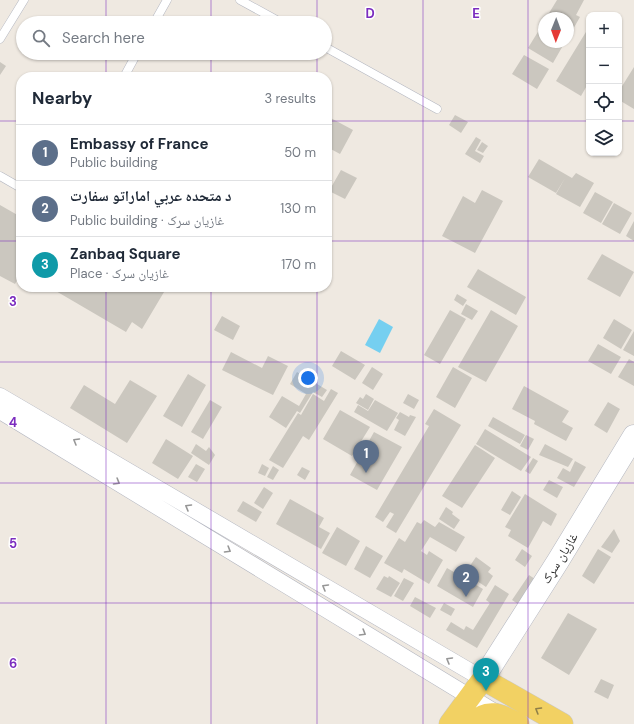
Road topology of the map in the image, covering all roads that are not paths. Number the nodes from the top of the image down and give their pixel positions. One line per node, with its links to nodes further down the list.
1 (24, 0): 6 (lane)
2 (167, 0): 4 (lane)
3 (240, 0): 5 (lane)
4 (158, 16)
5 (269, 16)
6 (0, 38)
7 (332, 51): 10 (lane)
8 (133, 60): 9 (lane)
9 (127, 72)
10 (437, 110)
11 (0, 176): 12 (lane)
12 (16, 185)
13 (0, 396): 16 (street, one-way to 13)
14 (0, 411): 17 (street, one-way to 17)
15 (634, 436): 20 (main road, غازیان سړک)
16 (215, 523): 17 (street); 18 (street, one-way to 16)
17 (206, 537): 19 (street, one-way to 19)
18 (350, 602): 19 (street); 20 (street, one-way to 18)
19 (339, 618): 22 (street, one-way to 22)
20 (483, 679): 21 (main road); 22 (main road)
21 (514, 695): 22 (main road); 26 (main road, one-way to 21)
22 (469, 697): 23 (street); 24 (main road)
23 (483, 718): 25 (main road)
24 (450, 724)
25 (518, 724)
26 (562, 724)

